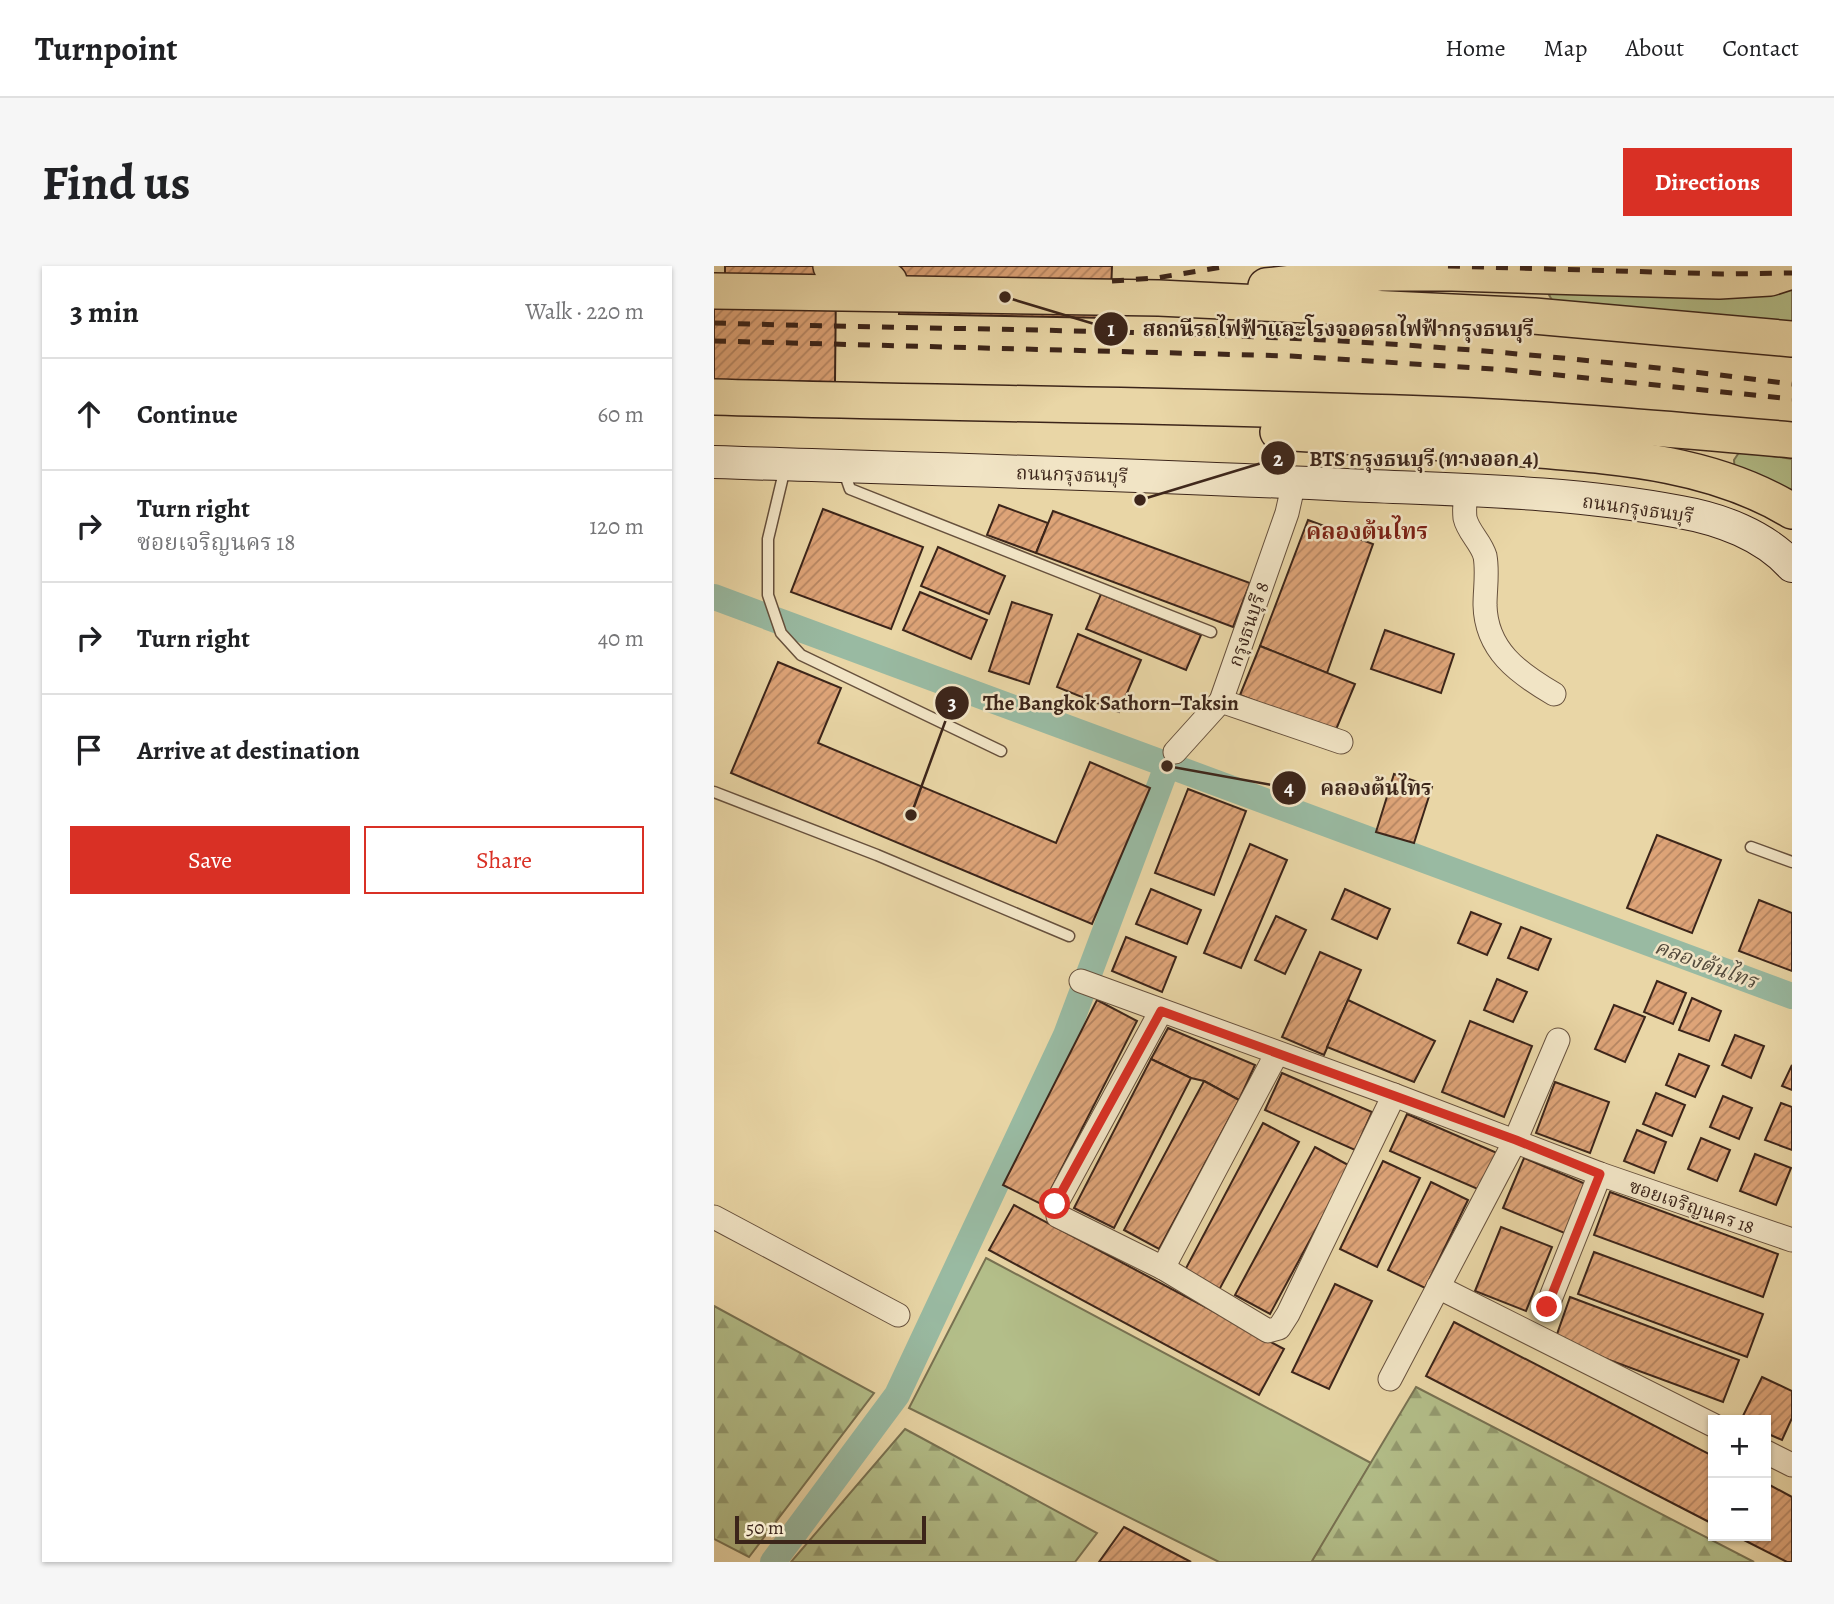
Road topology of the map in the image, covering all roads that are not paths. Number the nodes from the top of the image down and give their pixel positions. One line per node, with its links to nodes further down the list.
1 (831, 266): 4 (main road)
2 (1792, 271): 5 (main road)
3 (714, 291): 4 (main road)
4 (943, 296): 5 (main road)
5 (1159, 298): 6 (main road)
6 (1792, 339)
7 (720, 399): 8 (main road)
8 (884, 402): 9 (main road); 15 (main road)
9 (1792, 440)
10 (714, 463): 11 (main road, ถนนกรุงธนบุรี)
11 (786, 465): 12 (main road, ถนนกรุงธนบุรี); 21 (lane)
12 (843, 466): 13 (main road, ถนนกรุงธนบุรี); 17 (lane)
13 (1294, 482): 14 (main road, ถนนกรุงธนบุรี); 19 (street, กรุงธนบุรี 8)
14 (1466, 491): 16 (main road, ถนนกรุงธนบุรี); 18 (street)
15 (1792, 511)
16 (1792, 566)
17 (1211, 632)
18 (1554, 694)
19 (1221, 701): 20 (street); 22 (street, กรุงธนบุรี 8)
20 (1341, 742)
21 (1001, 751)
22 (1175, 752)
23 (714, 792): 26 (lane)
24 (1751, 847): 25 (lane)
25 (1792, 862)
26 (1069, 936)
27 (1081, 981): 28 (street, ซอยเจริญนคร 18)
28 (1161, 1011): 30 (street, ซอยเจริญนคร 18); 36 (street)
29 (1558, 1040): 32 (street)
30 (1278, 1053): 31 (street, ซอยเจริญนคร 18); 36 (street)
31 (1394, 1095): 32 (street, ซอยเจริญนคร 18); 36 (street)
32 (1516, 1140): 33 (street, ซอยเจริญนคร 18); 37 (street)
33 (1600, 1174): 35 (street, ซอยเจริญนคร 18); 38 (street)
34 (714, 1217): 39 (street)
35 (1790, 1233)
36 (1163, 1268)
37 (1438, 1287): 40 (street); 41 (street)
38 (1547, 1307)
39 (898, 1315)
40 (1390, 1379)
41 (1708, 1422)
42 (1771, 1454): 43 (street)
43 (1792, 1465)

